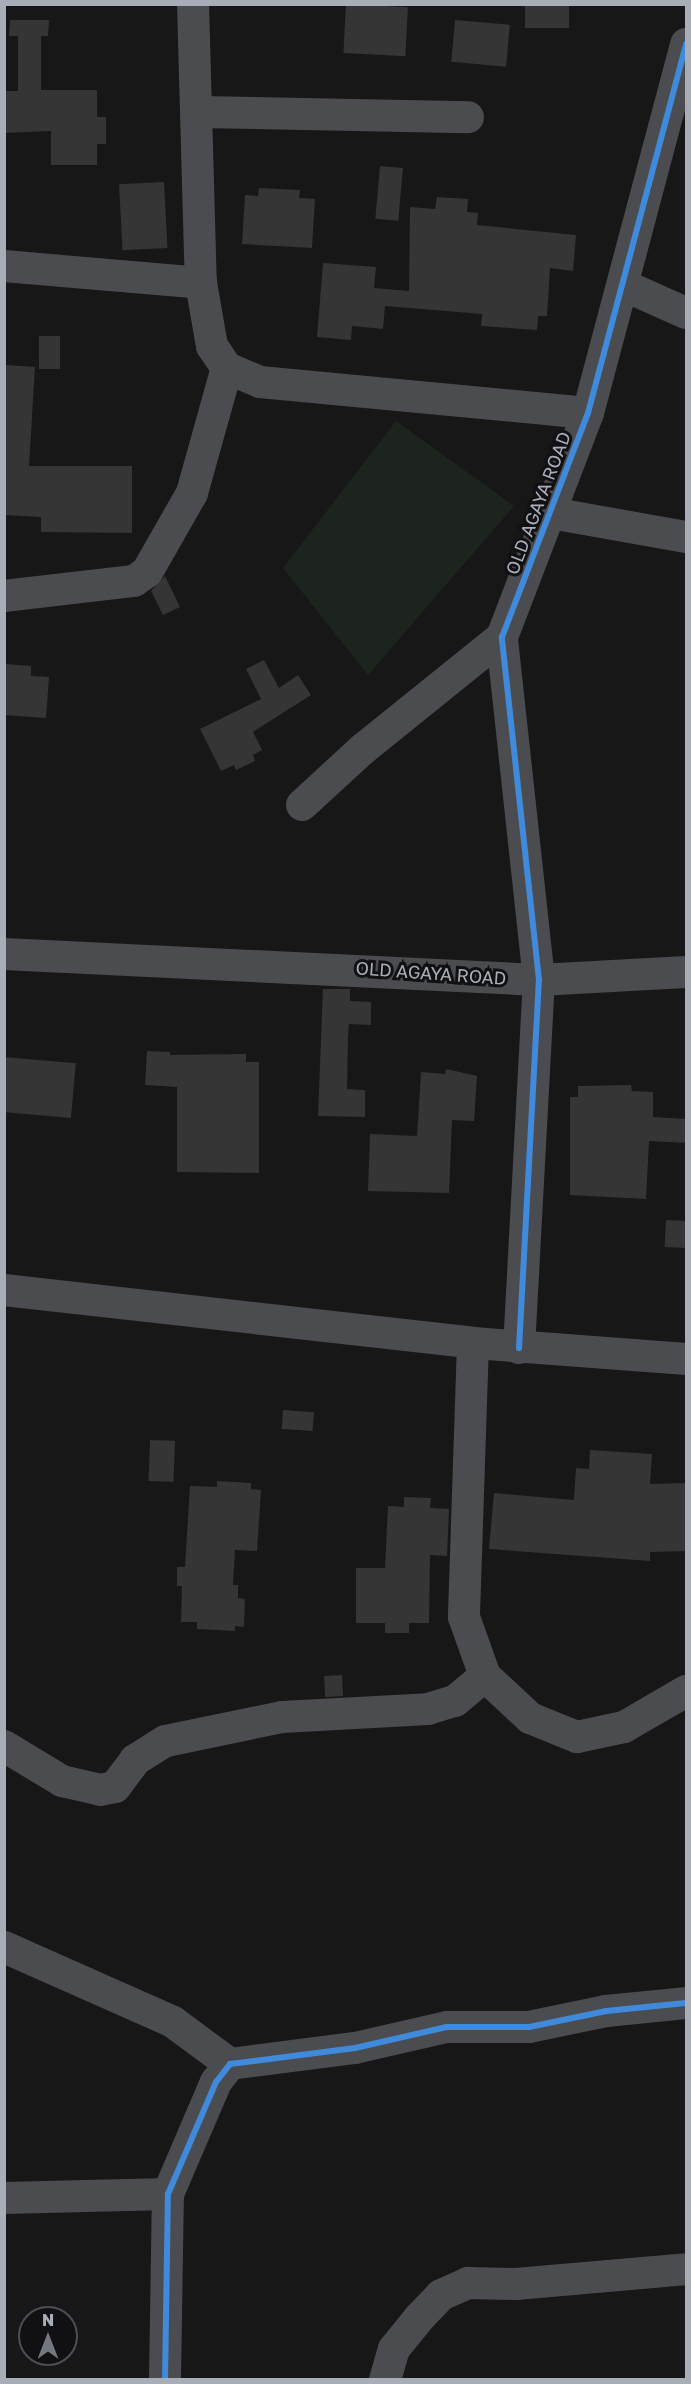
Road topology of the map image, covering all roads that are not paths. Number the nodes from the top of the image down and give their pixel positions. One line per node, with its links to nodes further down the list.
1 (193, 4): 3 (street)
2 (687, 44): 7 (street, OLD AGAYA ROAD)
3 (198, 112): 4 (street); 6 (street)
4 (468, 117)
5 (4, 266): 6 (street)
6 (201, 283): 9 (street)
7 (623, 285): 8 (street); 10 (street, OLD AGAYA ROAD)
8 (687, 313)
9 (227, 368): 10 (street); 13 (street)
10 (588, 413): 11 (street, OLD AGAYA ROAD)
11 (551, 513): 12 (street); 14 (street, OLD AGAYA ROAD)
12 (687, 537)
13 (4, 596)
14 (502, 637): 15 (street); 18 (street, OLD AGAYA ROAD)
15 (302, 804)
16 (4, 954): 18 (street, OLD AGAYA ROAD)
17 (687, 972): 18 (street)
18 (539, 980): 21 (street)
19 (4, 1290): 20 (street)
20 (473, 1343): 21 (street); 23 (street)
21 (519, 1348): 22 (street)
22 (687, 1359)
23 (485, 1676): 24 (street); 25 (street)
24 (687, 1691)
25 (4, 1746)
26 (4, 1947): 28 (street)
27 (687, 2003): 28 (street)
28 (231, 2064): 29 (street)
29 (168, 2194): 30 (street); 32 (street)
30 (4, 2198)
31 (687, 2269): 33 (street)
32 (165, 2379)
33 (385, 2379)

